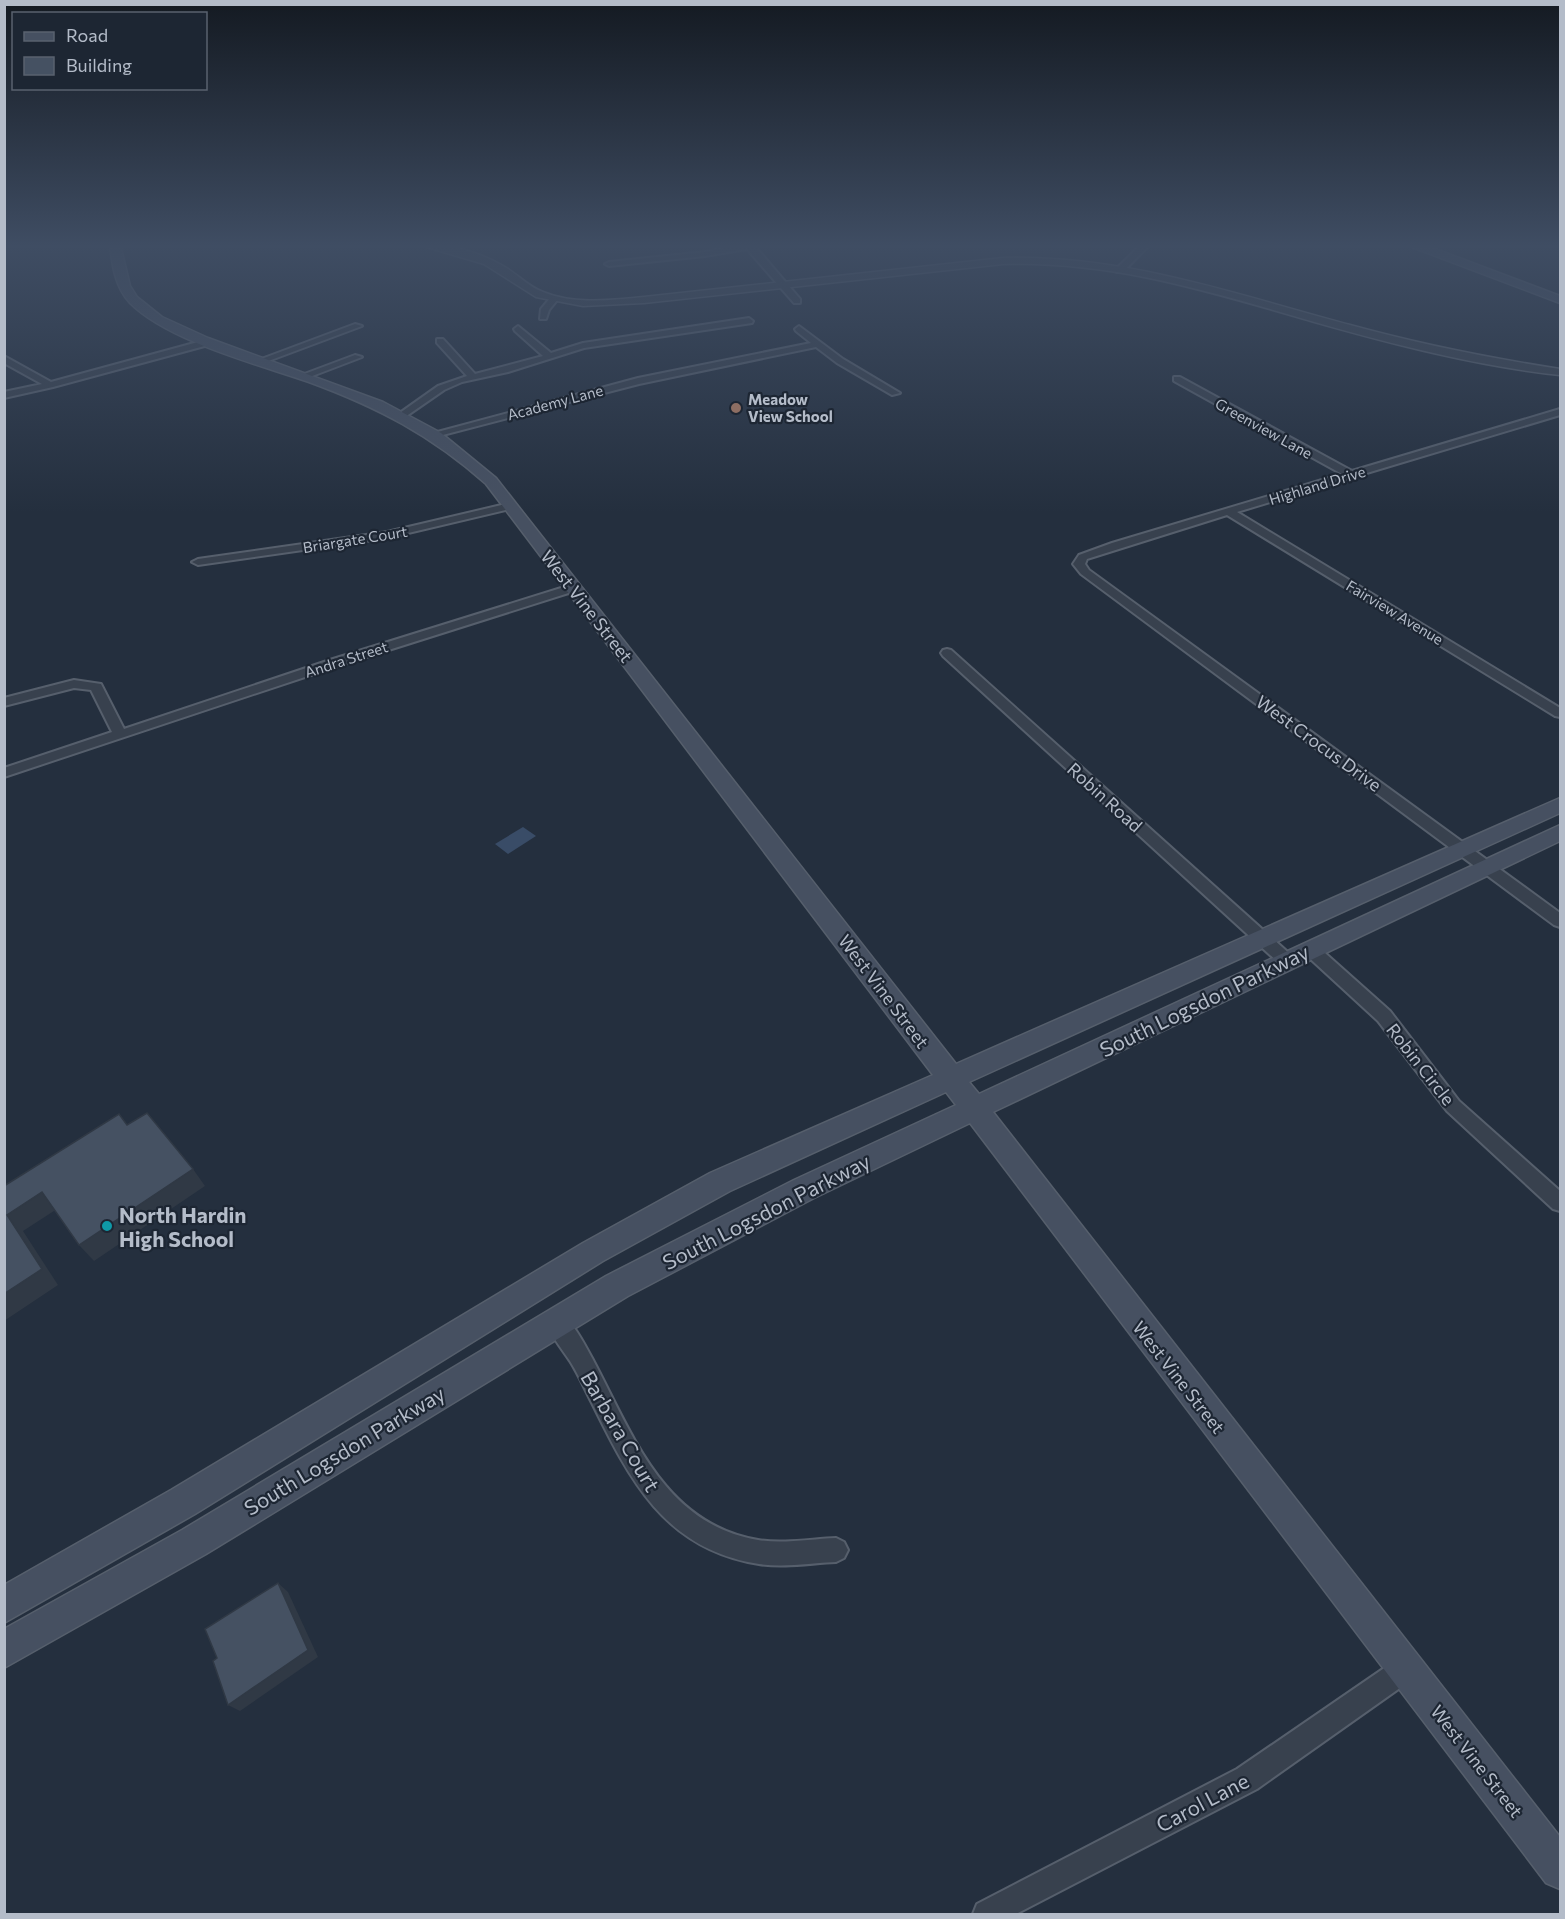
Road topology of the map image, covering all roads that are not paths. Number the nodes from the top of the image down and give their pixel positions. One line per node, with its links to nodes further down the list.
1 (191, 334): 8 (main road, West Vine Street)
2 (337, 334): 13 (street)
3 (523, 334): 10 (street)
4 (666, 334): 10 (street)
5 (804, 334): 9 (street)
6 (1373, 334): 14 (street)
7 (440, 341): 16 (street)
8 (209, 342): 13 (main road, West Vine Street); 18 (street)
9 (817, 344): 19 (street); 23 (street, Academy Lane)
10 (550, 356): 16 (street)
11 (358, 357): 15 (street)
12 (4, 359): 18 (street)
13 (260, 361): 15 (main road, West Vine Street)
14 (1560, 372)
15 (304, 376): 22 (main road, West Vine Street)
16 (473, 377): 22 (street)
17 (1177, 379): 24 (street, Greenview Lane)
18 (50, 385): 20 (street)
19 (895, 393)
20 (4, 395)
21 (1560, 412): 24 (street, Highland Drive)
22 (402, 415): 23 (main road, West Vine Street)
23 (435, 434): 25 (main road, West Vine Street)
24 (1352, 476): 26 (street, Highland Drive)
25 (510, 506): 27 (street, Briargate Court); 29 (main road, West Vine Street)
26 (1230, 512): 28 (street, Highland Drive); 32 (street, Fairview Avenue)
27 (198, 562)
28 (1079, 564): 37 (street, West Crocus Drive)
29 (574, 588): 33 (street, Andra Street); 41 (main road, West Vine Street)
30 (947, 653): 39 (street, Robin Road)
31 (4, 702): 33 (street)
32 (1560, 713)
33 (120, 735): 34 (street, Andra Street)
34 (4, 773)
35 (1560, 805): 37 (main road, South Logsdon Parkway)
36 (1560, 832): 37 (main road, South Logsdon Parkway)
37 (1475, 858): 38 (street, West Crocus Drive); 39 (main road, South Logsdon Parkway); 40 (main road, South Logsdon Parkway)
38 (1560, 921)
39 (1264, 940): 40 (street, Robin Road); 41 (main road, South Logsdon Parkway)
40 (1298, 955): 42 (main road, South Logsdon Parkway); 43 (street, Robin Circle)
41 (951, 1079): 42 (main road, West Vine Street); 46 (main road, South Logsdon Parkway)
42 (975, 1110): 44 (main road, South Logsdon Parkway); 48 (main road, West Vine Street)
43 (1560, 1203)
44 (556, 1322): 45 (street, Barbara Court); 47 (main road, South Logsdon Parkway)
45 (836, 1550)
46 (4, 1605)
47 (4, 1650)
48 (1405, 1669): 49 (main road, West Vine Street); 50 (street, Carol Lane)
49 (1560, 1869)
50 (987, 1914)

